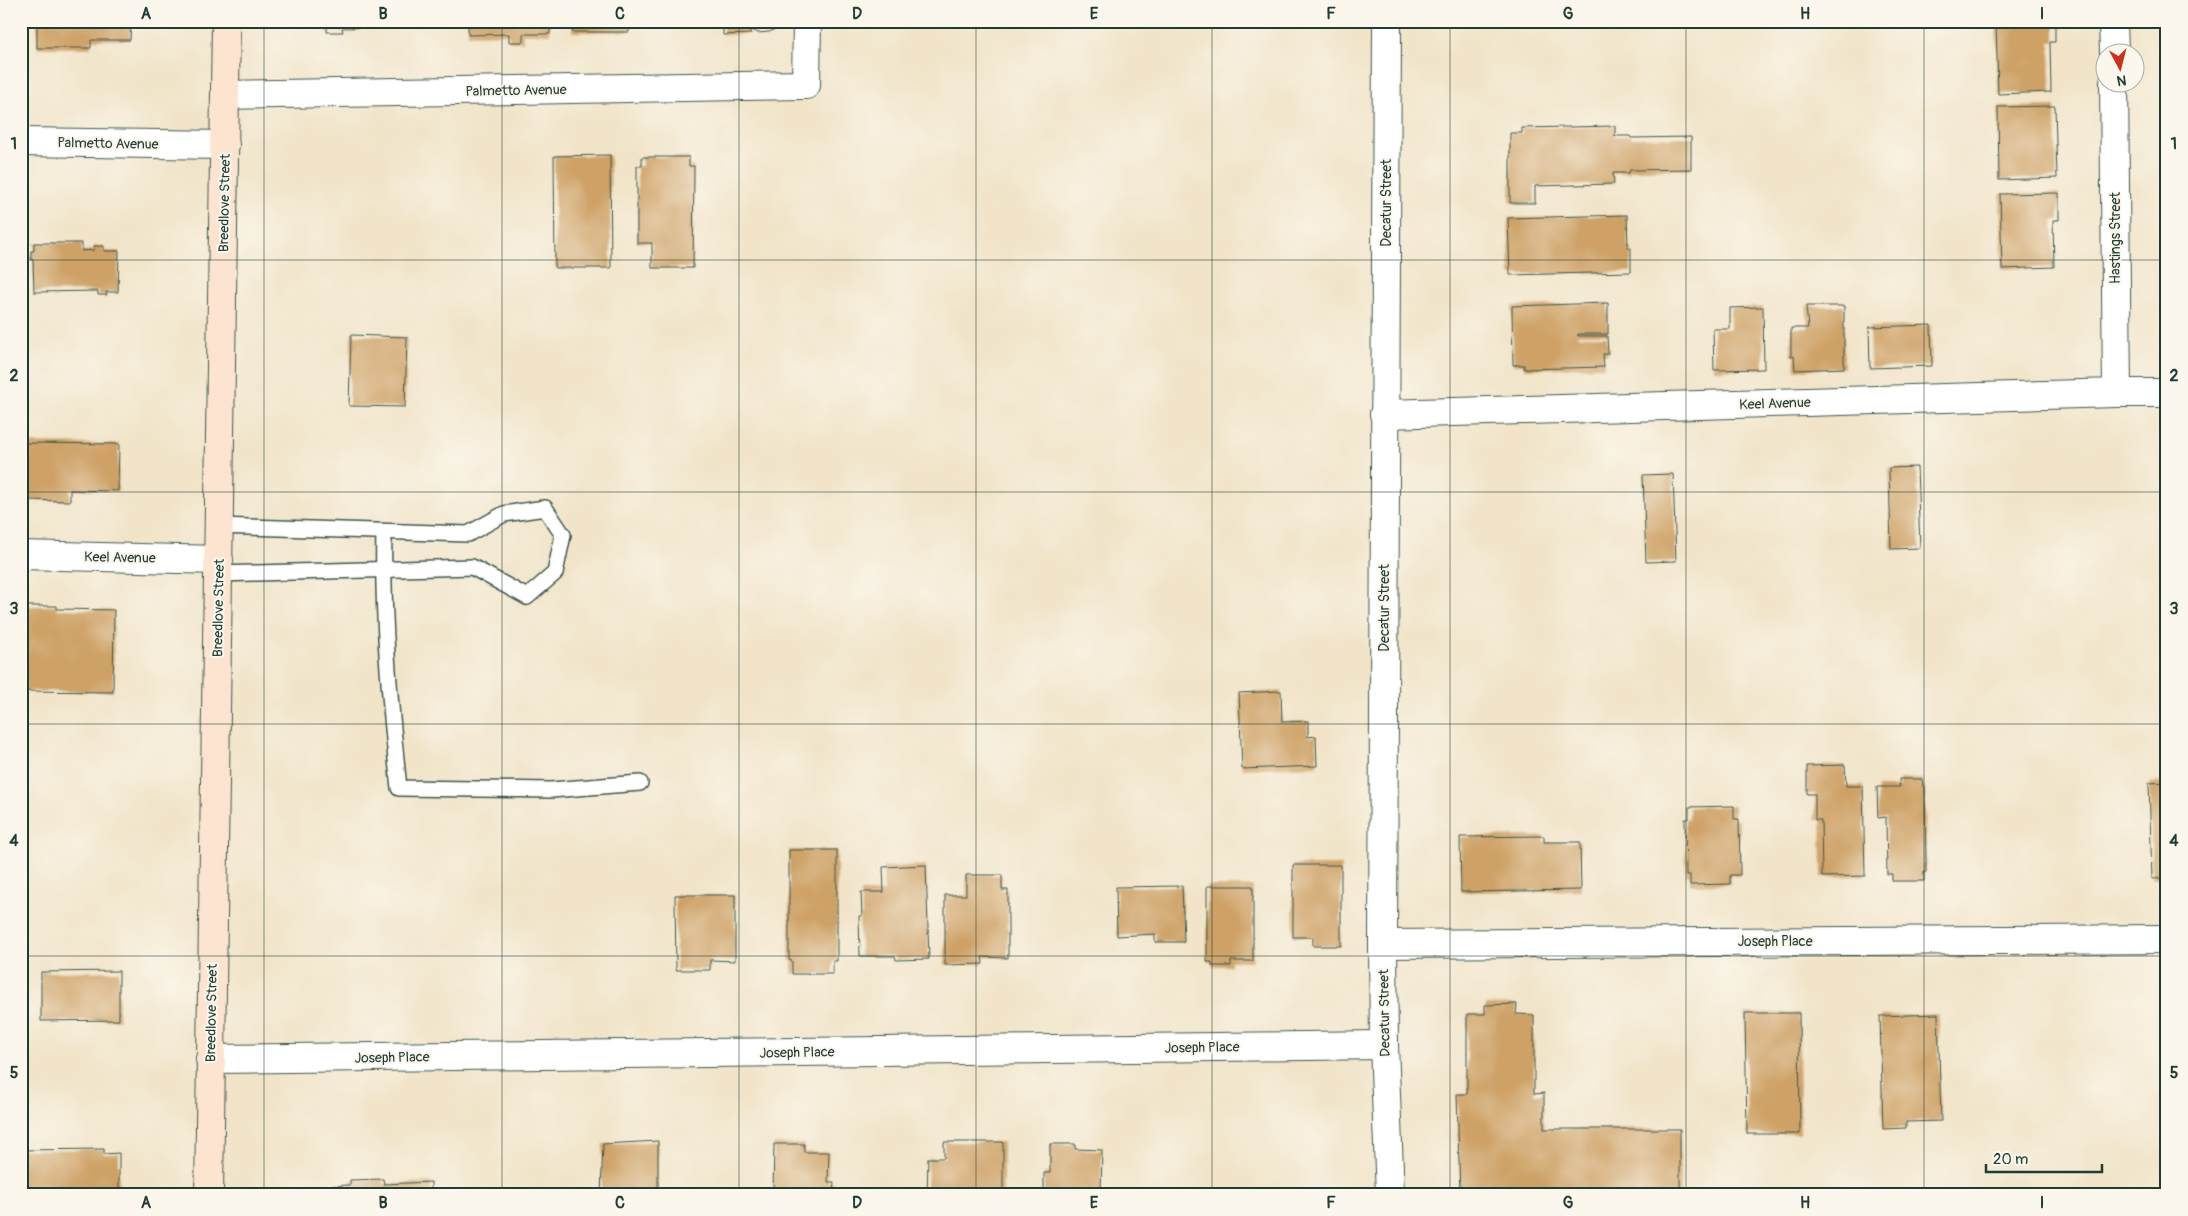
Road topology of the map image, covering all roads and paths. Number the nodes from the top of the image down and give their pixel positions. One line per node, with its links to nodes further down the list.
1 (226, 21): 7 (street, Breedlove Street)
2 (807, 21): 7 (street, Palmetto Avenue)
3 (1387, 21): 12 (street, Decatur Street)
4 (2113, 21): 5 (street)
5 (2114, 42)
6 (2114, 92): 10 (street, Hastings Street)
7 (225, 95): 9 (street, Breedlove Street)
8 (21, 142): 9 (street, Palmetto Avenue)
9 (225, 145): 13 (street, Breedlove Street)
10 (2116, 393): 11 (street, Keel Avenue); 12 (street, Keel Avenue)
11 (2167, 393)
12 (1384, 414): 20 (street, Decatur Street)
13 (219, 526): 14 (lane); 16 (street, Breedlove Street)
14 (384, 532): 17 (lane); 17 (lane)
15 (21, 555): 16 (street, Keel Avenue)
16 (219, 567): 17 (lane); 22 (street, Breedlove Street)
17 (383, 569): 18 (lane)
18 (640, 783)
19 (2167, 939): 20 (street, Joseph Place)
20 (1383, 944): 21 (street, Decatur Street)
21 (1384, 1045): 22 (street, Joseph Place); 24 (street, Decatur Street)
22 (210, 1059): 23 (street, Breedlove Street)
23 (209, 1195)
24 (1390, 1195)

